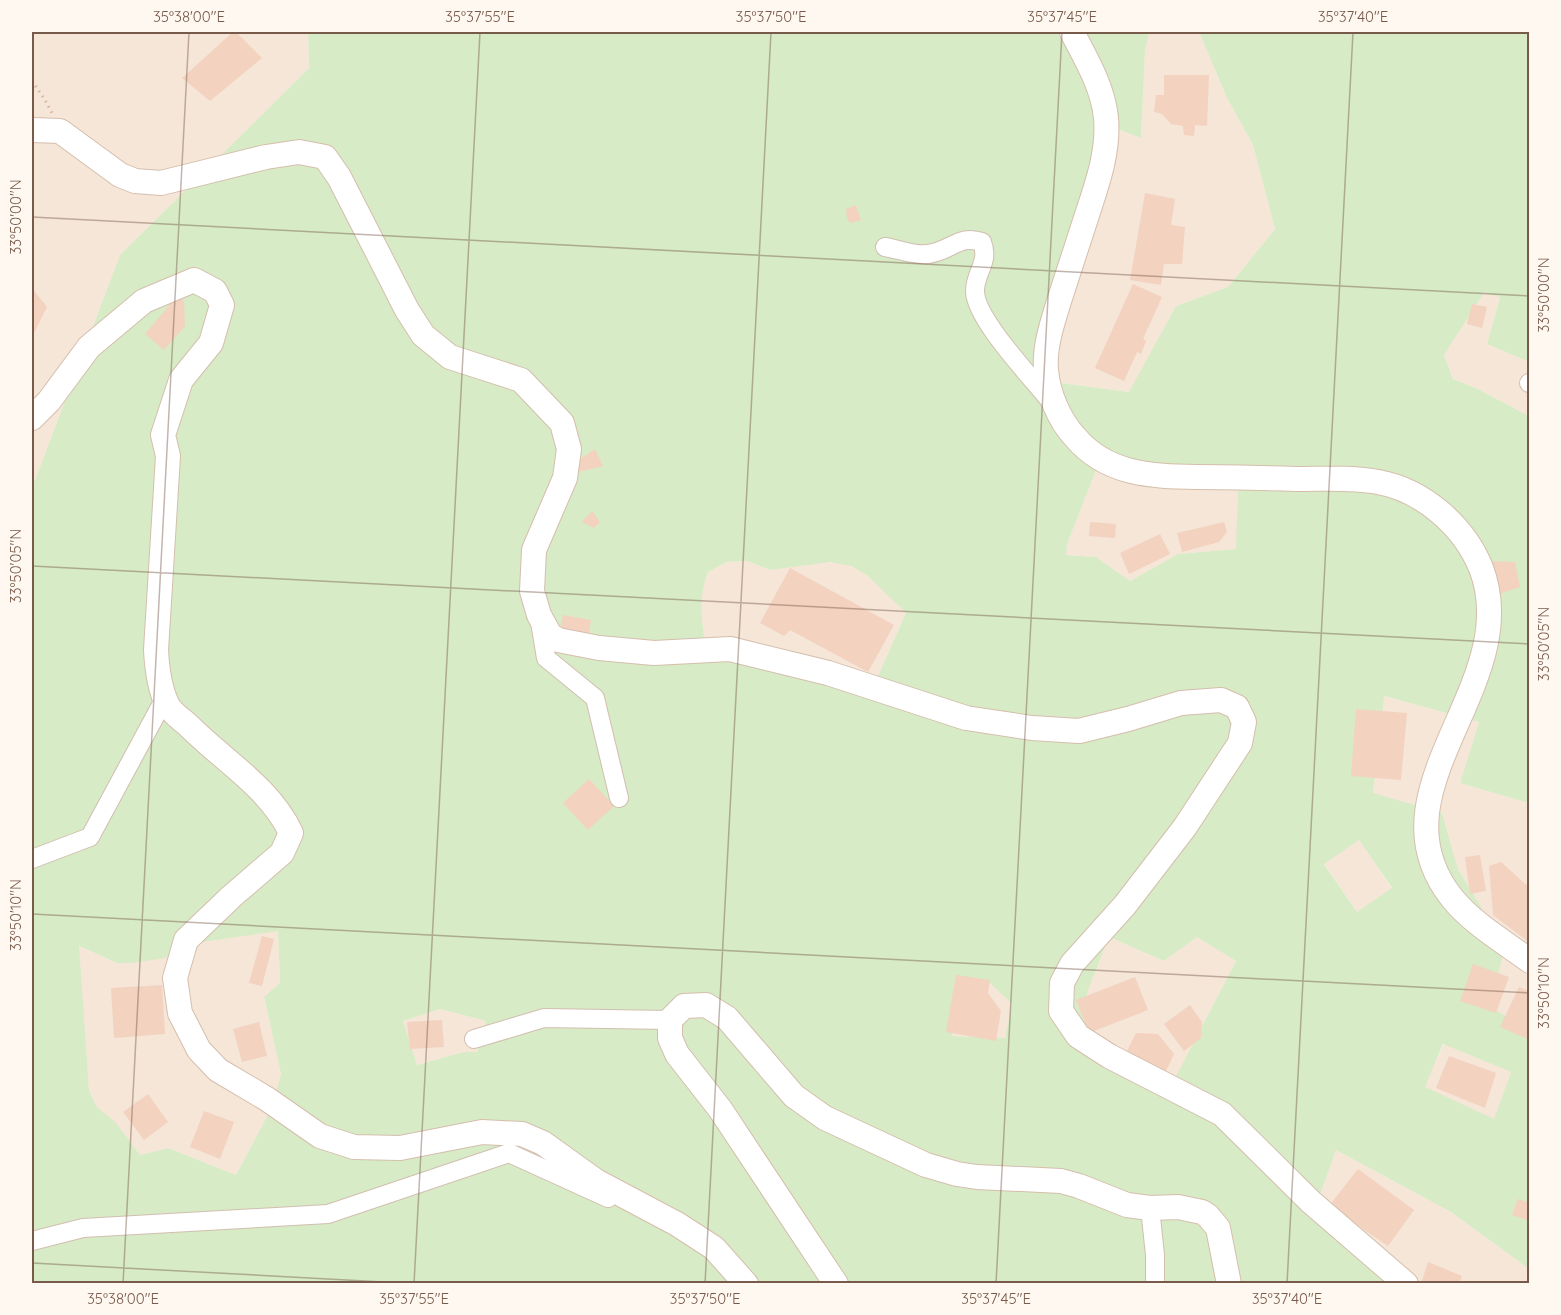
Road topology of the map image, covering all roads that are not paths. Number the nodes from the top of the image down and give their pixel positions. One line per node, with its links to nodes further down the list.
1 (1072, 32): 4 (street)
2 (32, 130): 6 (street)
3 (885, 247): 4 (street)
4 (1056, 408): 10 (street)
5 (32, 418): 7 (street)
6 (539, 615): 8 (street); 20 (street)
7 (165, 698): 9 (street); 13 (street)
8 (620, 798)
9 (32, 859)
10 (1530, 961)
11 (670, 1020): 12 (street); 14 (street); 17 (street)
12 (474, 1039)
13 (635, 1201): 15 (street); 16 (street)
14 (1150, 1208): 18 (street); 19 (street)
15 (32, 1241)
16 (746, 1284)
17 (836, 1284)
18 (1155, 1284)
19 (1229, 1284)
20 (1406, 1284)

